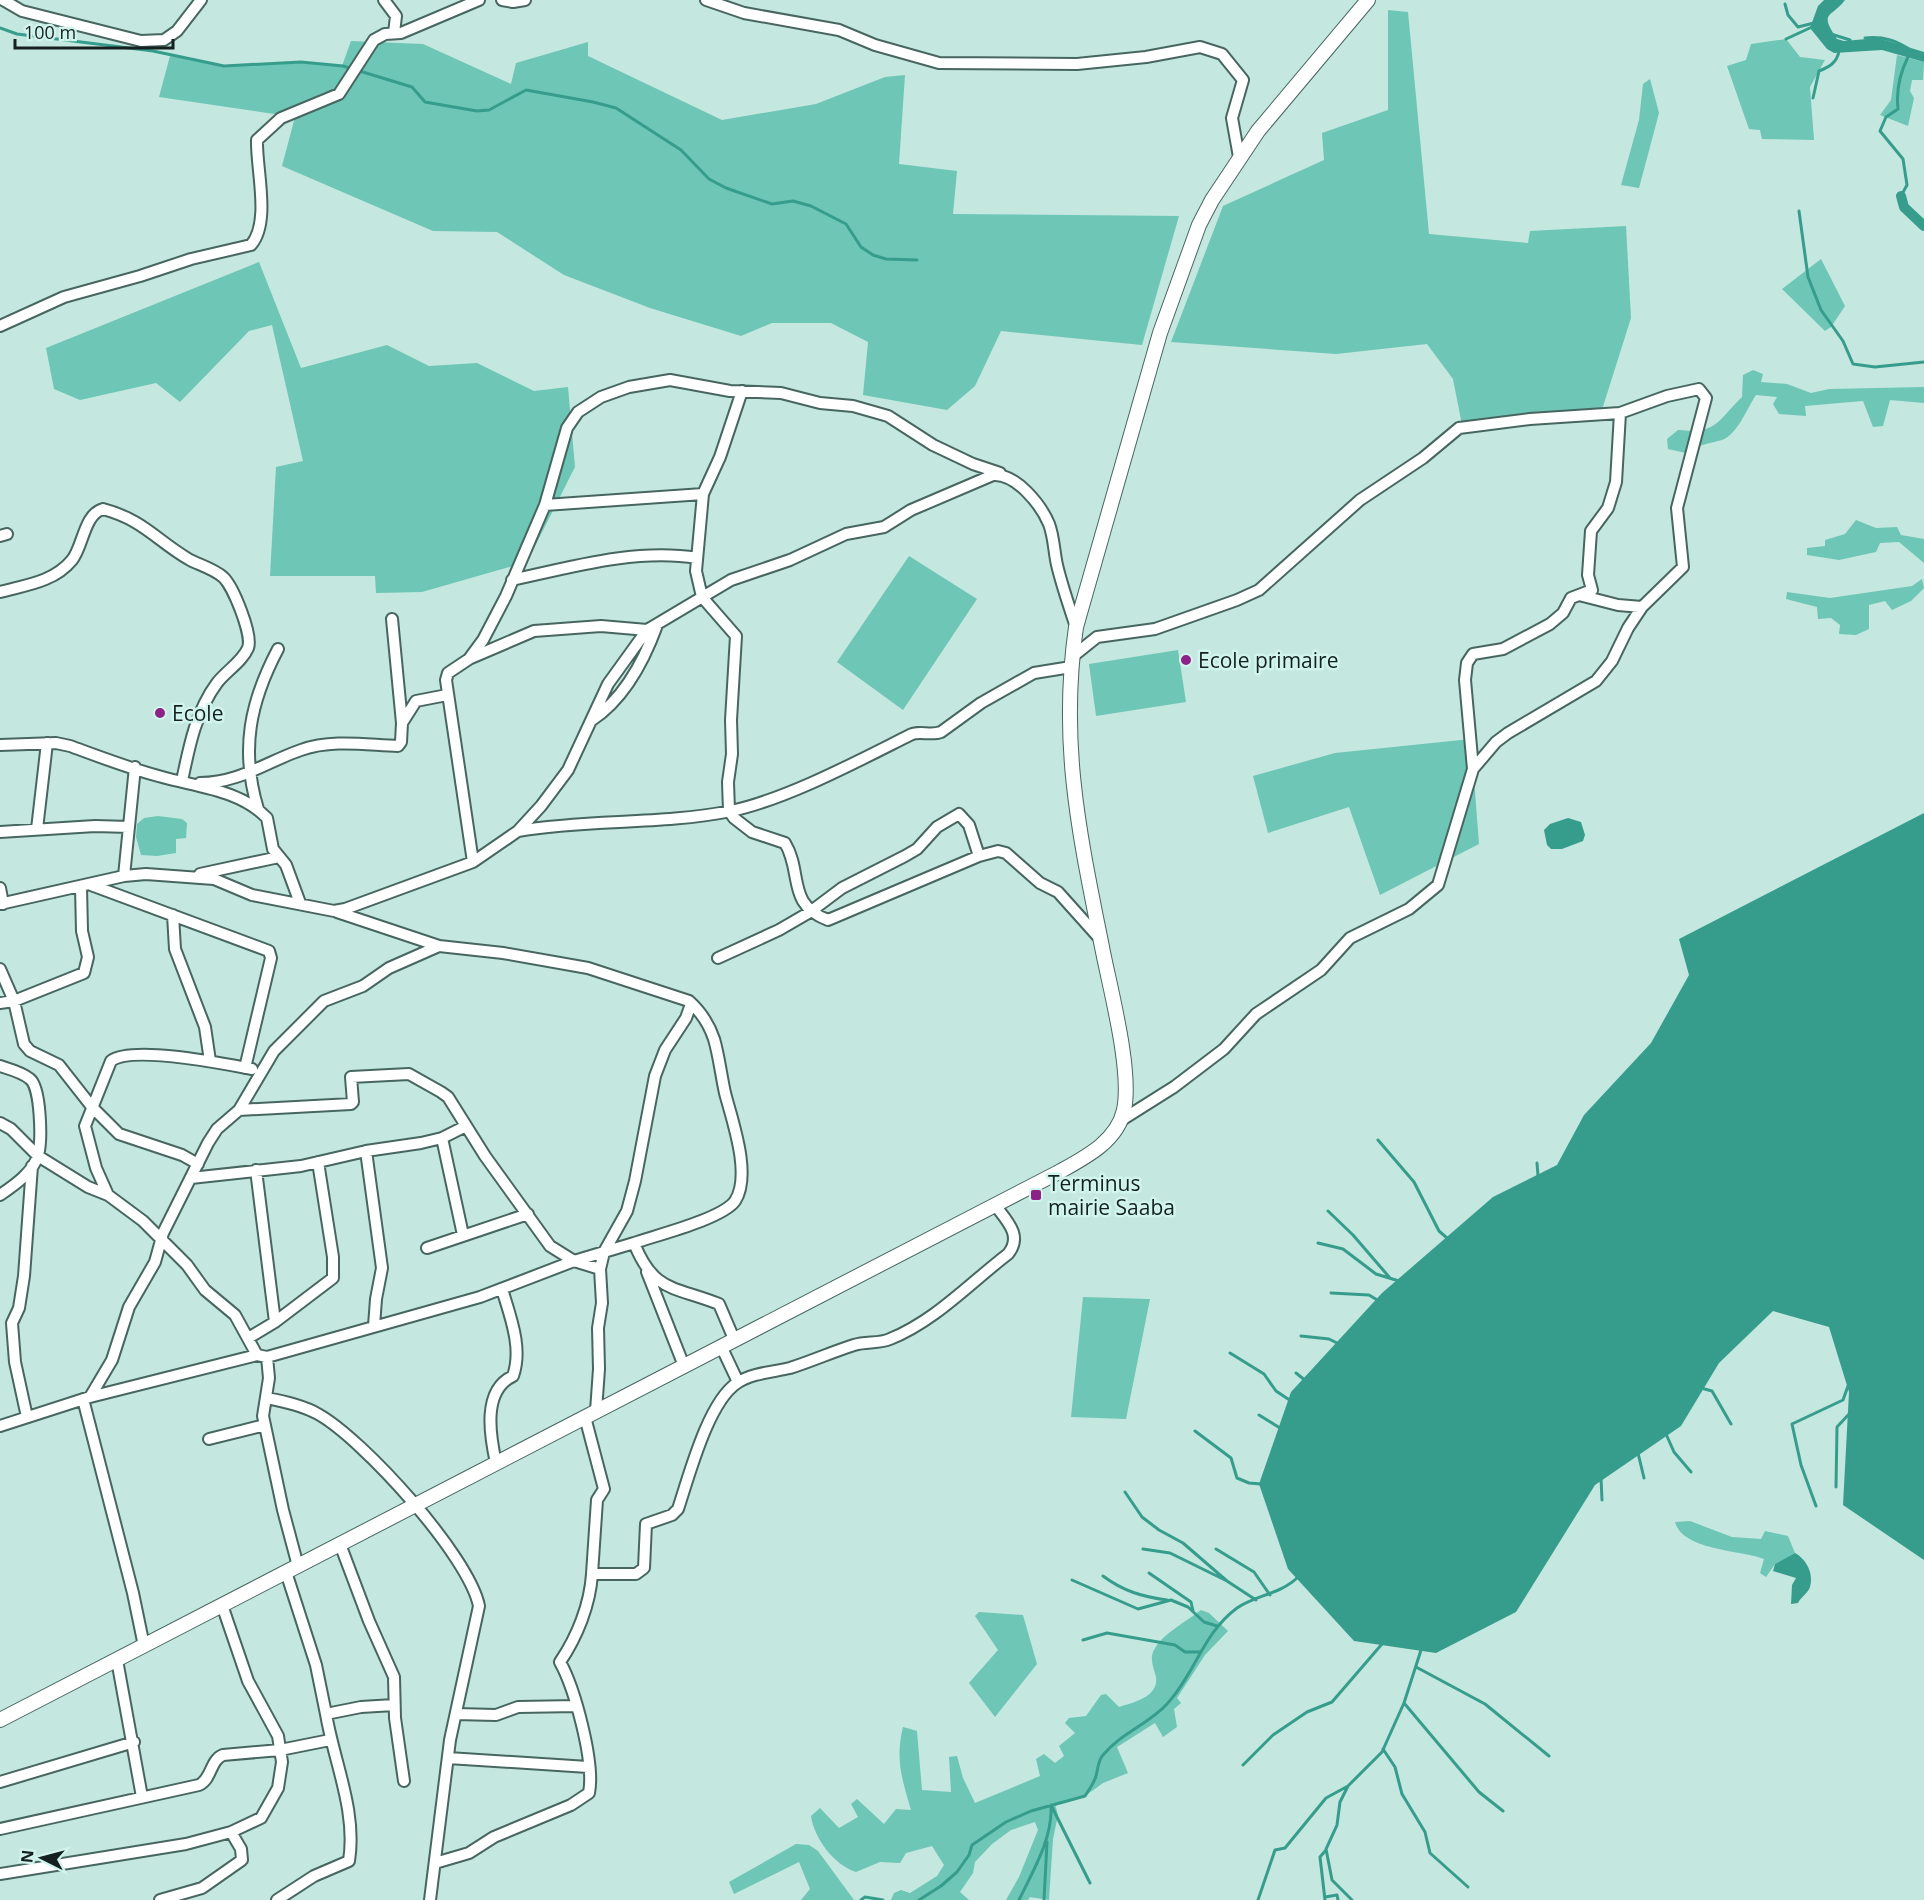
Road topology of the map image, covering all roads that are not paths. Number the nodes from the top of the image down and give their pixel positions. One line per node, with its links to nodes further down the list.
1 (3, 0): 2 (street)
2 (201, 0)
3 (384, 0): 9 (street)
4 (478, 0): 9 (street)
5 (502, 0): 6 (street)
6 (525, 0)
7 (706, 0): 10 (street)
8 (1368, 0): 10 (street)
9 (394, 33): 11 (street)
10 (1239, 158): 29 (street)
11 (0, 326)
12 (742, 391): 14 (street); 15 (street); 16 (street)
13 (1620, 413): 19 (street); 25 (street); 32 (street)
14 (1001, 474): 22 (street); 29 (street)
15 (704, 494): 16 (street); 17 (street)
16 (545, 505): 18 (street)
17 (697, 558): 18 (street); 22 (street)
18 (512, 580): 31 (street)
19 (1592, 590): 21 (street); 23 (street)
20 (0, 592): 41 (street)
21 (1579, 595): 23 (street); 39 (street)
22 (702, 597): 28 (street); 43 (street)
23 (1600, 599): 24 (street)
24 (1623, 606): 25 (street); 27 (street)
25 (1642, 607): 27 (street)
26 (392, 619): 35 (street)
27 (1631, 621): 39 (street)
28 (652, 627): 31 (street); 34 (street); 34 (street)
29 (1076, 627): 32 (street)
30 (278, 648): 40 (street)
31 (469, 659): 33 (street)
32 (1071, 662): 43 (street); 60 (street)
33 (447, 695): 35 (street); 50 (street)
34 (592, 720): 46 (street)
35 (402, 723): 40 (street)
36 (46, 743): 37 (street); 38 (street); 45 (street)
37 (0, 746)
38 (135, 768): 41 (street); 44 (street)
39 (1473, 769): 73 (street)
40 (249, 773): 41 (street); 42 (street)
41 (186, 782): 42 (street)
42 (258, 809): 49 (street)
43 (729, 811): 46 (street); 58 (street)
44 (129, 827): 45 (street); 52 (street)
45 (37, 829): 47 (street)
46 (518, 831): 50 (street)
47 (0, 832)
48 (979, 856): 58 (street); 58 (street); 60 (street)
49 (279, 857): 51 (street); 55 (street)
50 (473, 862): 57 (street)
51 (194, 875): 52 (street); 55 (street)
52 (124, 876): 53 (street)
53 (86, 886): 56 (street); 59 (street); 64 (street)
54 (0, 888): 56 (street)
55 (300, 903): 57 (street)
56 (2, 904)
57 (334, 910): 61 (street)
58 (810, 912): 62 (street)
59 (173, 915): 67 (street); 69 (street)
60 (1101, 941): 73 (street)
61 (439, 946): 66 (street); 70 (street)
62 (718, 958)
63 (0, 969): 64 (street)
64 (14, 1001): 65 (street); 71 (street)
65 (0, 1003)
66 (692, 1004): 90 (street); 92 (street)
67 (210, 1062): 69 (street); 71 (street)
68 (0, 1066): 78 (street)
69 (245, 1068): 70 (street)
70 (261, 1071): 72 (street)
71 (92, 1107): 80 (street); 85 (street)
72 (238, 1110): 75 (street); 80 (street)
73 (1120, 1121): 86 (street)
74 (0, 1123): 78 (street)
75 (466, 1126): 76 (street); 87 (street)
76 (442, 1138): 77 (street); 88 (street)
77 (366, 1151): 79 (street); 98 (street)
78 (38, 1155): 81 (street); 85 (street)
79 (318, 1162): 82 (street); 97 (street)
80 (198, 1164): 83 (street)
81 (32, 1166): 84 (street); 108 (street)
82 (256, 1170): 83 (street); 97 (street)
83 (191, 1178): 89 (street)
84 (0, 1195)
85 (108, 1195): 89 (street)
86 (995, 1205): 100 (street); 104 (street)
87 (528, 1214): 88 (street); 93 (street)
88 (463, 1235): 91 (street)
89 (161, 1242): 99 (street); 105 (street)
90 (634, 1243): 92 (street); 95 (street)
91 (427, 1248)
92 (604, 1252): 93 (street); 94 (street)
93 (574, 1261): 94 (street); 96 (street)
94 (600, 1269): 107 (street)
95 (646, 1272): 100 (street); 103 (street)
96 (502, 1289): 98 (street); 112 (street)
97 (275, 1322): 99 (street)
98 (374, 1326): 102 (street)
99 (250, 1337): 102 (street)
100 (734, 1339): 101 (street)
101 (721, 1347): 103 (street); 104 (street)
102 (262, 1356): 105 (street); 106 (street)
103 (684, 1366): 107 (street)
104 (738, 1382): 116 (street)
105 (86, 1398): 108 (street); 118 (street)
106 (266, 1398): 109 (street); 113 (street)
107 (590, 1414): 112 (street); 116 (street)
108 (27, 1417): 110 (street)
109 (265, 1425): 111 (street); 115 (street)
110 (0, 1426)
111 (209, 1439)
112 (496, 1463): 113 (street)
113 (413, 1506): 114 (street); 123 (street)
114 (340, 1544): 115 (street); 120 (street)
115 (292, 1569): 117 (street); 122 (street)
116 (592, 1574): 121 (street)
117 (222, 1605): 118 (street); 127 (street)
118 (144, 1646): 119 (street)
119 (117, 1660): 124 (street); 126 (street)
120 (394, 1705): 122 (street); 130 (street)
121 (578, 1706): 123 (street); 129 (street)
122 (326, 1714): 125 (street)
123 (456, 1714): 128 (street)
124 (0, 1720)
125 (330, 1740): 127 (street); 138 (street)
126 (134, 1742): 131 (street); 132 (street)
127 (280, 1750): 132 (street); 134 (street)
128 (448, 1758): 129 (street); 135 (street)
129 (588, 1767): 135 (street)
130 (404, 1781)
131 (0, 1782)
132 (142, 1797): 133 (street)
133 (0, 1829)
134 (231, 1832): 136 (street); 137 (street)
135 (435, 1863): 139 (street)
136 (0, 1874)
137 (160, 1900)
138 (278, 1900)
139 (430, 1900)

